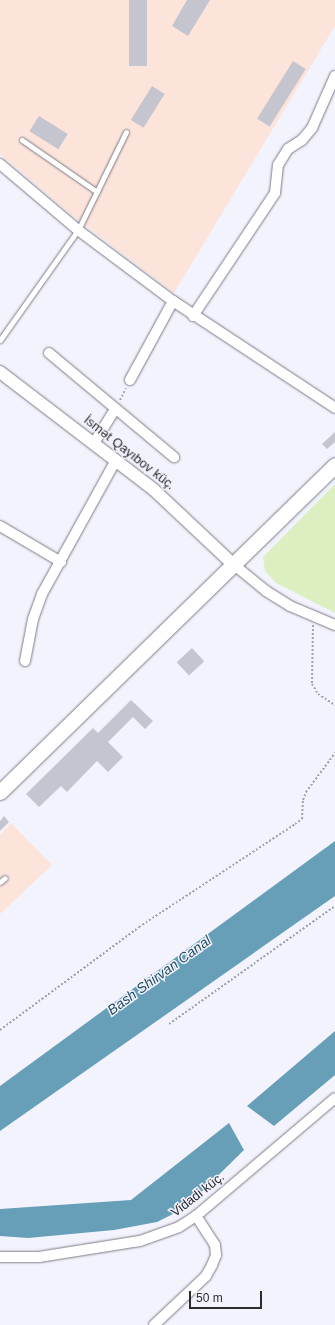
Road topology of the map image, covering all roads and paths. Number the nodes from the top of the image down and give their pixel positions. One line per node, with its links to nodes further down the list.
1 (335, 76): 8 (street)
2 (126, 132): 5 (lane)
3 (22, 140): 5 (lane)
4 (0, 164): 6 (street)
5 (97, 192): 6 (lane)
6 (78, 230): 7 (street); 9 (lane)
7 (172, 301): 8 (street); 12 (street)
8 (193, 316): 13 (street)
9 (0, 340)
10 (49, 353): 14 (street)
11 (0, 372): 15 (street, İsmət Qayıbov küç.)
12 (130, 380): 14 (path)
13 (335, 408)
14 (116, 410): 15 (street); 16 (street)
15 (94, 443): 17 (street, İsmət Qayıbov küç.)
16 (174, 457)
17 (116, 460): 20 (street); 21 (street, İsmət Qayıbov küç.)
18 (335, 465): 21 (main road)
19 (0, 526): 20 (street)
20 (61, 562): 24 (street)
21 (233, 564): 22 (street); 27 (main road)
22 (313, 616): 23 (street); 25 (path)
23 (335, 625)
24 (25, 661)
25 (335, 704)
26 (335, 753): 32 (path)
27 (0, 792)
28 (5, 878): 29 (lane)
29 (0, 882)
30 (335, 906): 31 (path)
31 (170, 1024)
32 (0, 1030)
33 (335, 1098): 34 (street, Vidadi küç.)
34 (196, 1216): 35 (street, Vidadi küç.); 36 (street)
35 (0, 1257)
36 (154, 1325)

